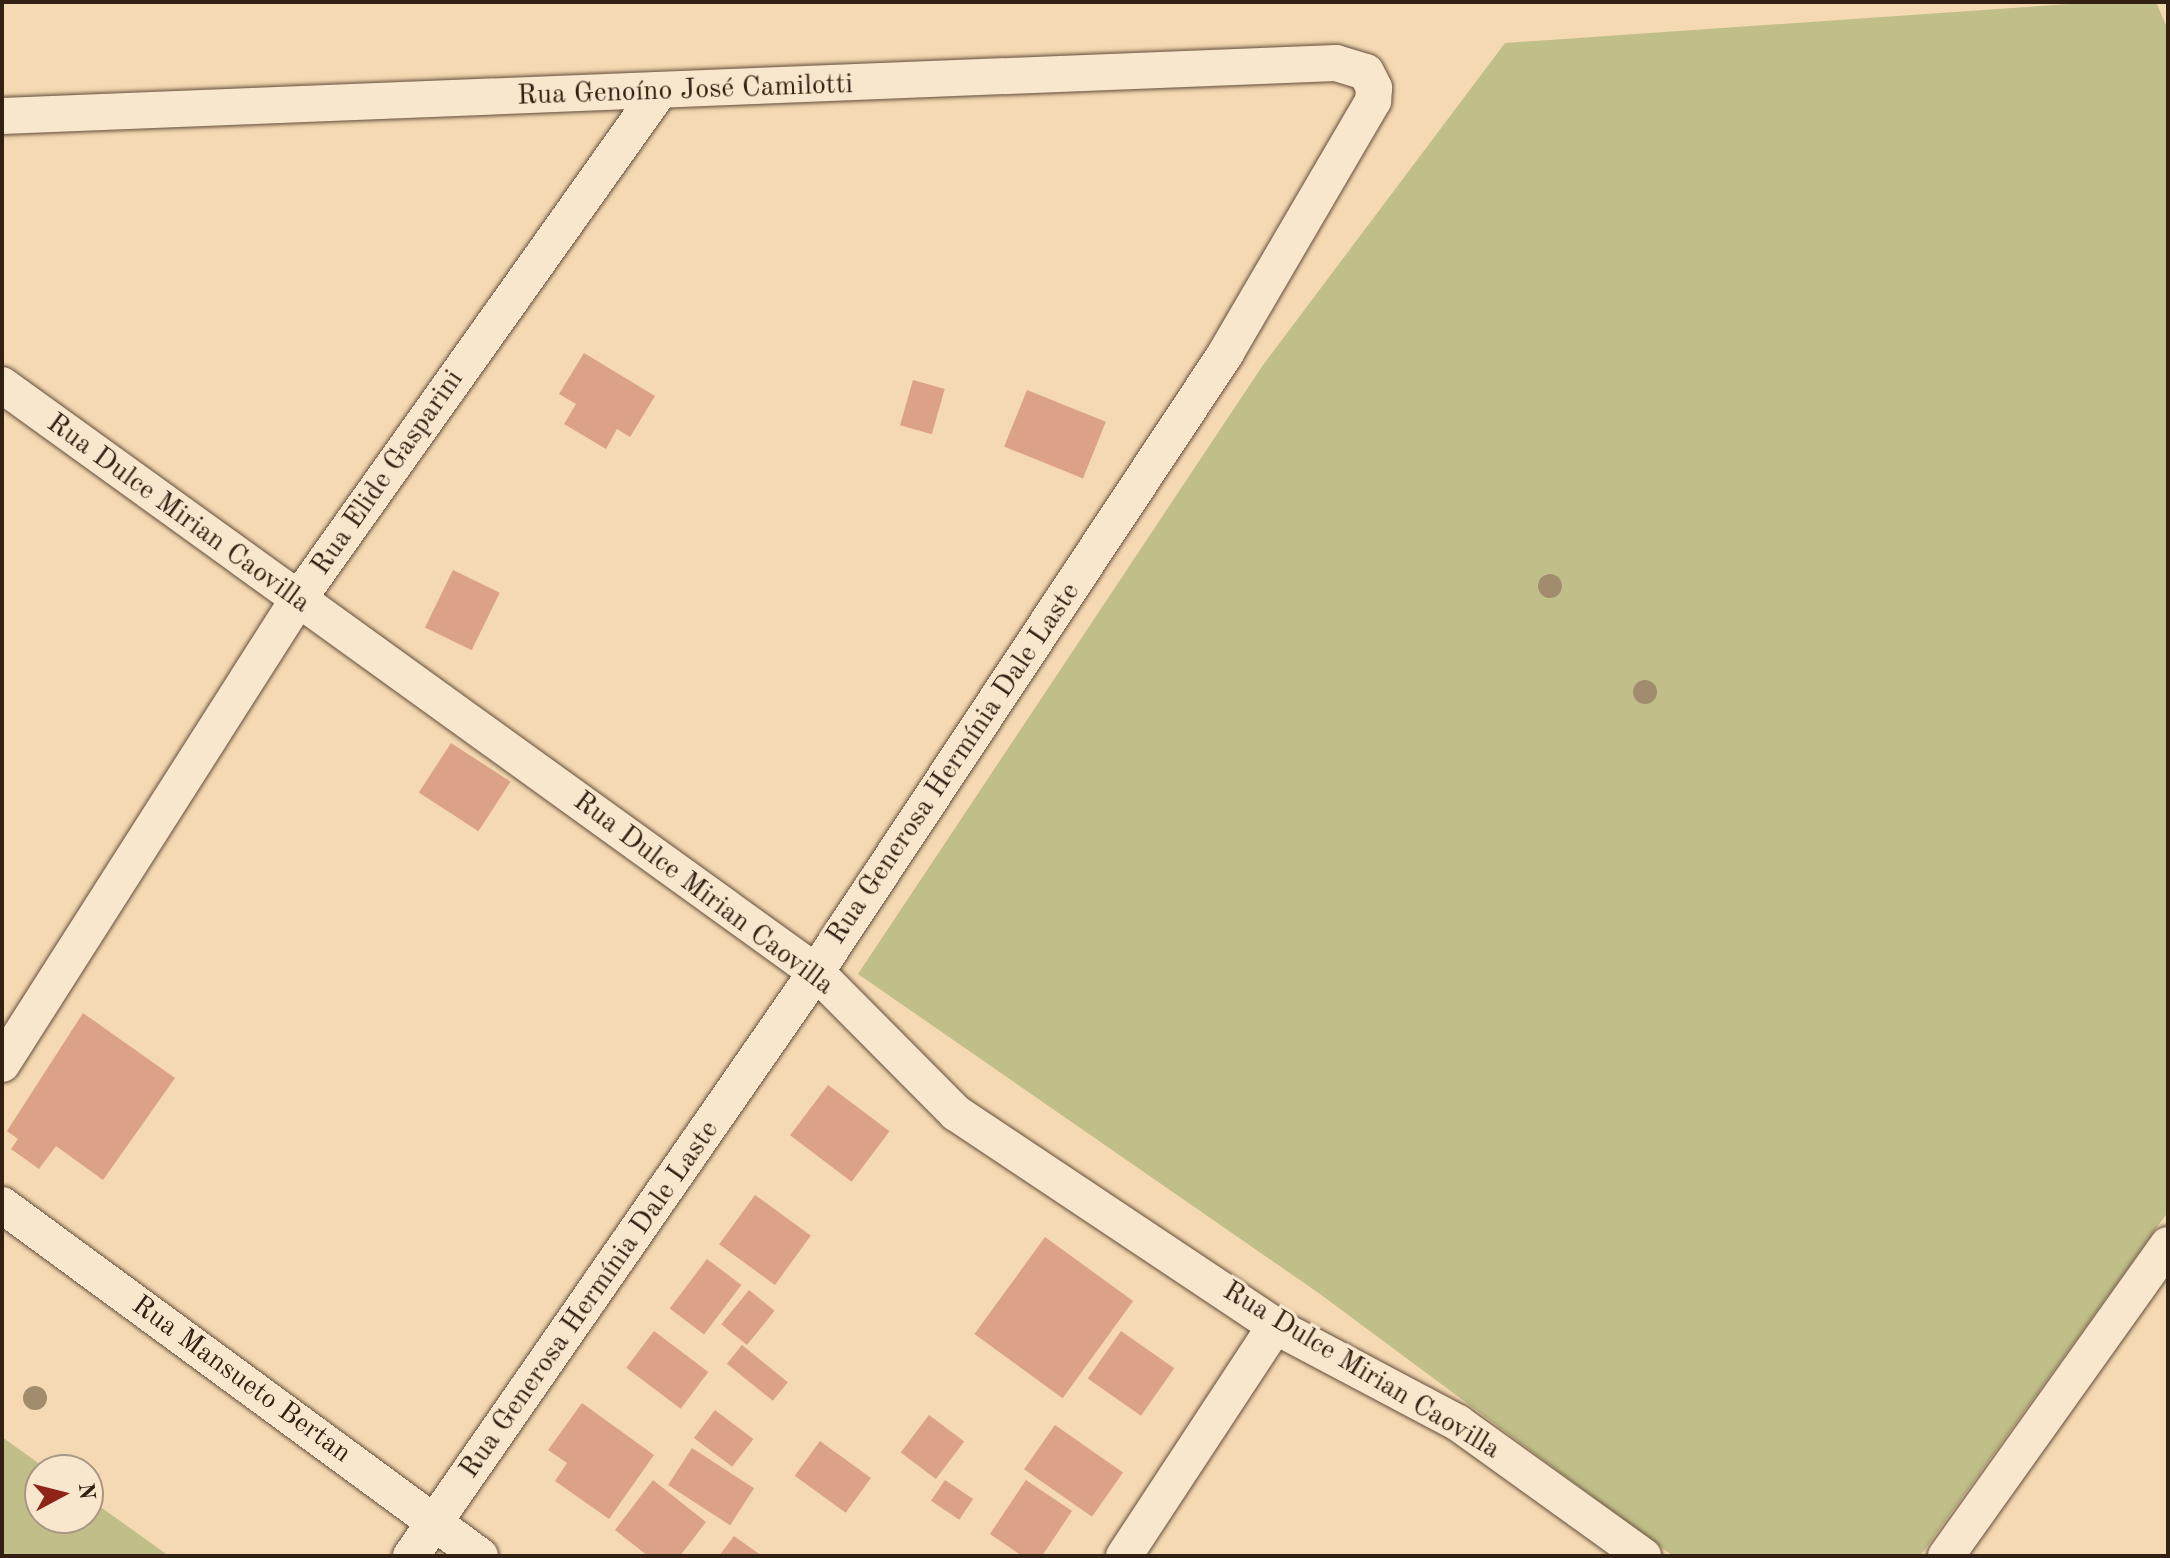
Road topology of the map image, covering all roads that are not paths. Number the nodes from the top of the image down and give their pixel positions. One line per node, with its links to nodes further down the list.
1 (1366, 72): 2 (street, Rua Genoíno José Camilotti); 6 (street, Rua Generosa Hermínia Dale Laste)
2 (658, 93): 3 (street, Rua Genoíno José Camilotti); 5 (street, Rua Elide Gasparini)
3 (2, 116)
4 (2, 385): 5 (street, Rua Dulce Mirian Caovilla)
5 (297, 601): 6 (street, Rua Dulce Mirian Caovilla); 7 (street, Rua Elide Gasparini)
6 (816, 972): 10 (street, Rua Dulce Mirian Caovilla); 11 (street, Rua Generosa Hermínia Dale Laste)
7 (2, 1064)
8 (2, 1205): 11 (street, Rua Mansueto Bertan)
9 (2168, 1245): 16 (street)
10 (1275, 1326): 14 (street); 15 (street, Rua Dulce Mirian Caovilla)
11 (436, 1523): 12 (street, Rua Generosa Hermínia Dale Laste); 13 (street, Rua Mansueto Bertan)
12 (411, 1556)
13 (480, 1556)
14 (1124, 1556)
15 (1643, 1556)
16 (1946, 1556)

